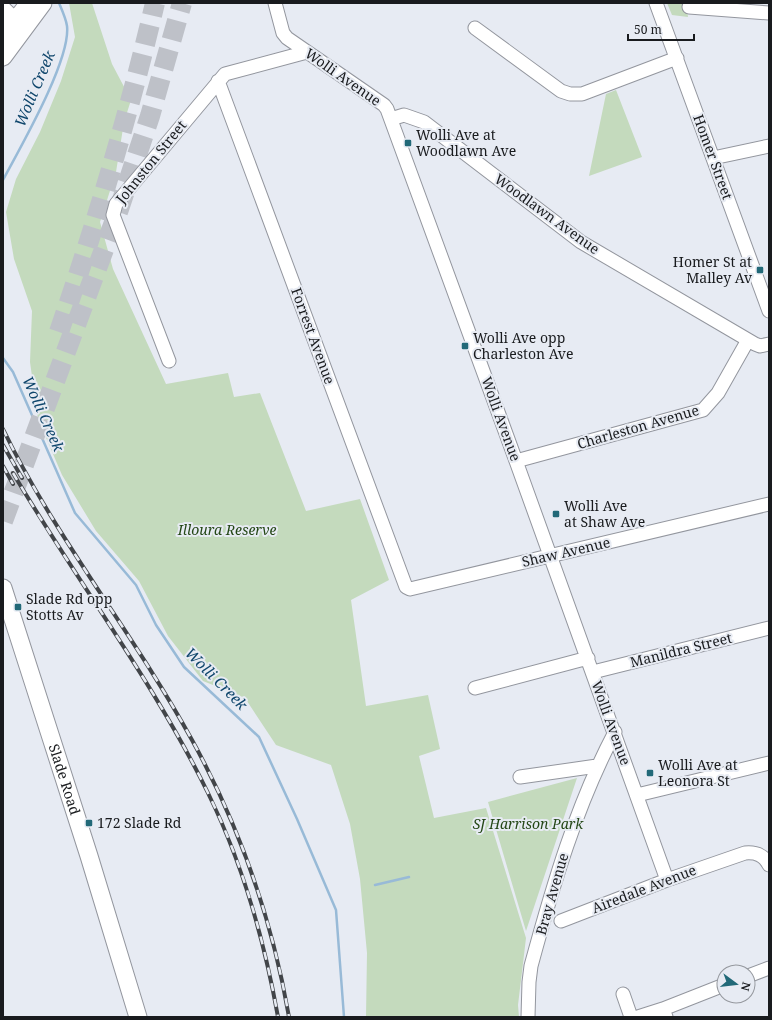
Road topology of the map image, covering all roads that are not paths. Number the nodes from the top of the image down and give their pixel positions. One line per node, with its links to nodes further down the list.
1 (29, 3): 7 (main road)
2 (43, 3): 7 (main road)
3 (275, 3): 10 (street, Wolli Avenue)
4 (656, 3): 12 (street, Homer Street)
5 (689, 7): 6 (street)
6 (769, 13)
7 (14, 21): 9 (main road); 11 (main road)
8 (475, 28): 12 (street)
9 (3, 36)
10 (307, 52): 13 (street, Johnston Street); 14 (street, Wolli Avenue)
11 (3, 57)
12 (677, 58): 16 (street, Homer Street)
13 (218, 81): 21 (street, Johnston Street); 26 (street, Forrest Avenue)
14 (391, 119): 19 (street, Woodlawn Avenue); 22 (street, Wolli Avenue)
15 (769, 146): 16 (street)
16 (713, 158): 17 (street, Homer Street)
17 (764, 284): 18 (street, Homer Street)
18 (769, 311)
19 (748, 340): 20 (street, Woodlawn Avenue); 22 (street, Charleston Avenue)
20 (769, 344)
21 (169, 361)
22 (516, 461): 24 (street, Wolli Avenue)
23 (769, 504): 24 (street, Shaw Avenue)
24 (551, 556): 26 (street, Shaw Avenue); 29 (street, Wolli Avenue)
25 (3, 588): 27 (main road, Slade Road)
26 (410, 589)
27 (6, 606): 45 (main road, Slade Road)
28 (769, 628): 30 (street, Manildra Street)
29 (588, 658): 30 (street, Wolli Avenue); 31 (street)
30 (593, 672): 32 (street, Wolli Avenue)
31 (474, 688)
32 (615, 732): 34 (street, Bray Avenue); 36 (street, Wolli Avenue)
33 (769, 763): 36 (street)
34 (597, 766): 35 (street); 46 (street, Bray Avenue)
35 (520, 777)
36 (637, 795): 38 (street, Wolli Avenue)
37 (769, 865): 38 (street, Airedale Avenue)
38 (667, 880): 39 (street, Airedale Avenue)
39 (561, 921)
40 (769, 968): 41 (street)
41 (756, 973)
42 (716, 989): 44 (street)
43 (623, 994): 47 (street)
44 (664, 1013): 48 (street)
45 (138, 1017)
46 (528, 1017)
47 (631, 1017)
48 (638, 1017)

